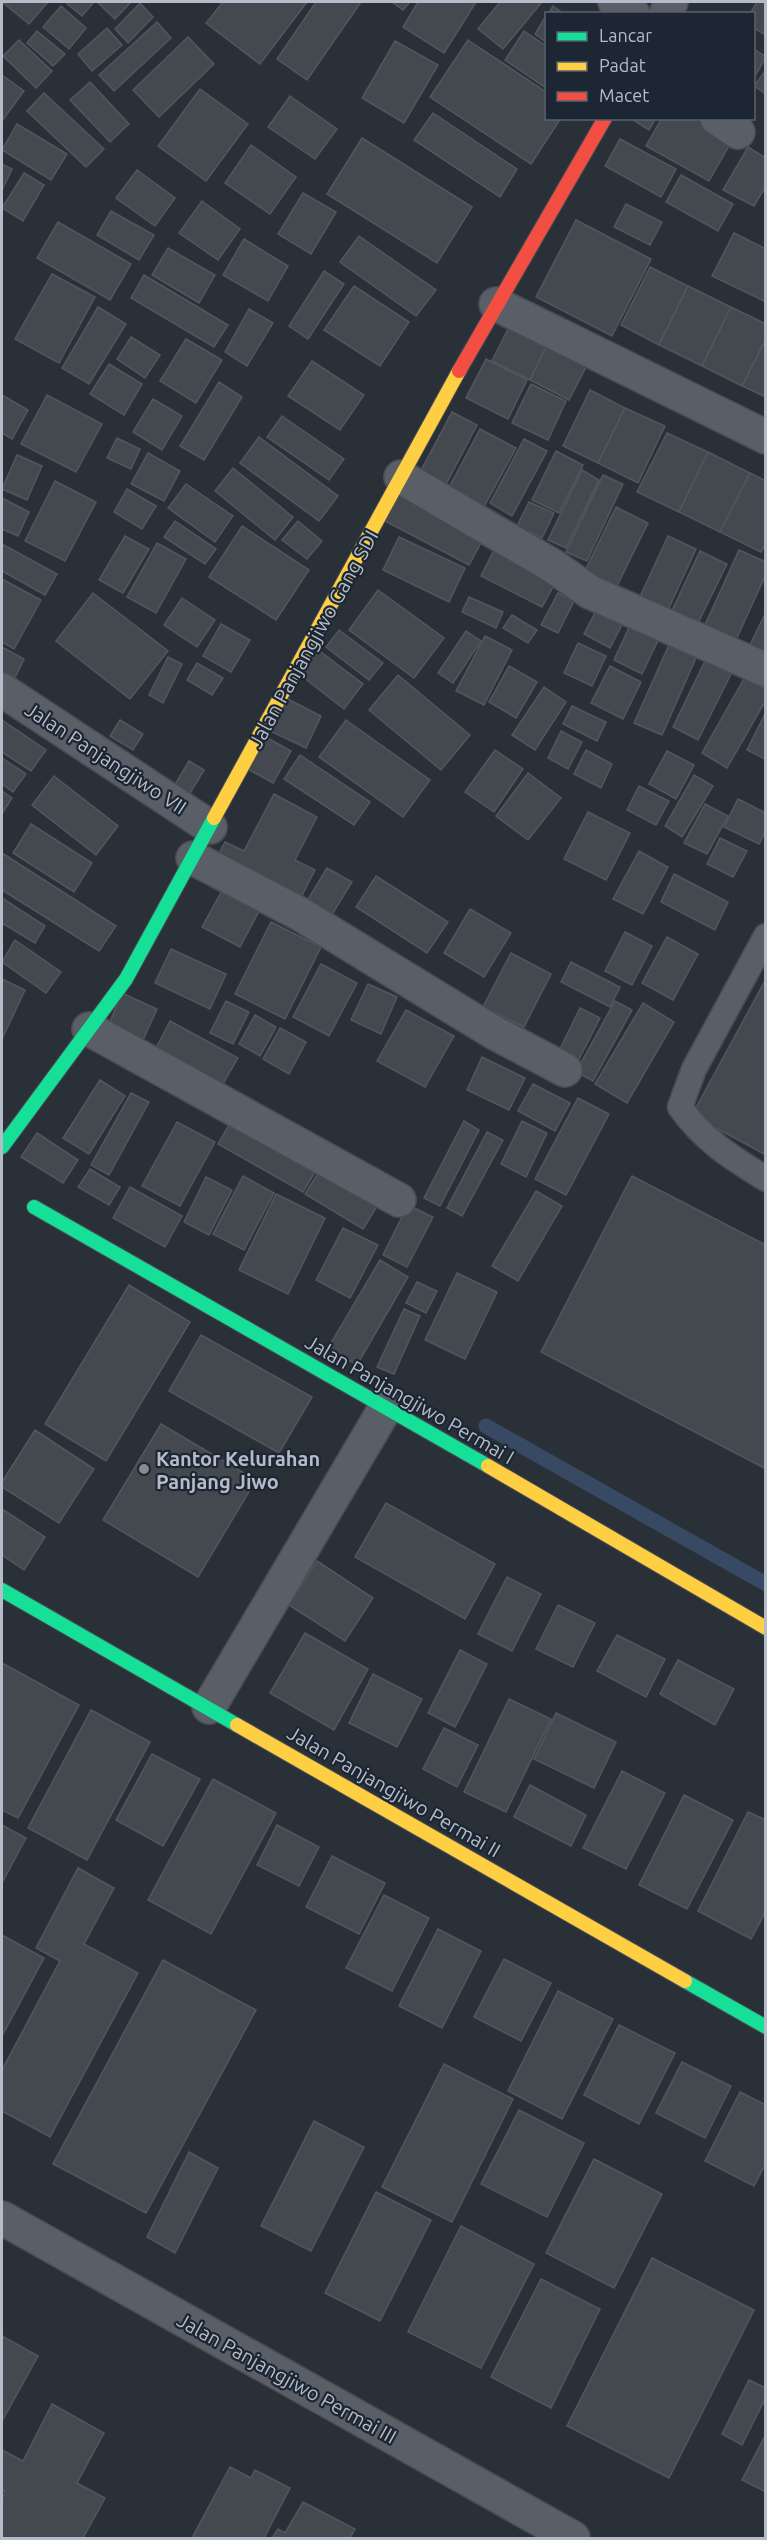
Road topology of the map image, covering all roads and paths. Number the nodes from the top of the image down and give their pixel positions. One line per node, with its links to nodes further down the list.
1 (615, 2): 2 (street)
2 (630, 12)
3 (604, 120): 4 (street, Jalan Panjangjiwo Gang SDI)
4 (496, 304): 5 (street); 6 (street, Jalan Panjangjiwo Gang SDI)
5 (765, 437)
6 (401, 477): 7 (street); 9 (street, Jalan Panjangjiwo Gang SDI)
7 (765, 670)
8 (2, 690): 9 (street, Jalan Panjangjiwo VII)
9 (210, 827): 10 (street, Jalan Panjangjiwo Gang SDI)
10 (193, 858): 12 (street, Jalan Panjangjiwo Gang SDI); 13 (street)
11 (765, 936): 15 (lane)
12 (89, 1029): 14 (street, Jalan Panjangjiwo Gang SDI); 16 (street)
13 (565, 1070)
14 (2, 1147)
15 (765, 1179)
16 (399, 1200)
17 (34, 1207): 18 (street, Jalan Panjangjiwo Permai I)
18 (386, 1407): 20 (street, Jalan Panjangjiwo Permai I); 21 (street)
19 (2, 1590): 21 (street, Jalan Panjangjiwo Permai II)
20 (765, 1628)
21 (209, 1707): 22 (street, Jalan Panjangjiwo Permai II)
22 (765, 2027)
23 (2, 2218): 24 (street, Jalan Panjangjiwo Permai III)
24 (573, 2538)

